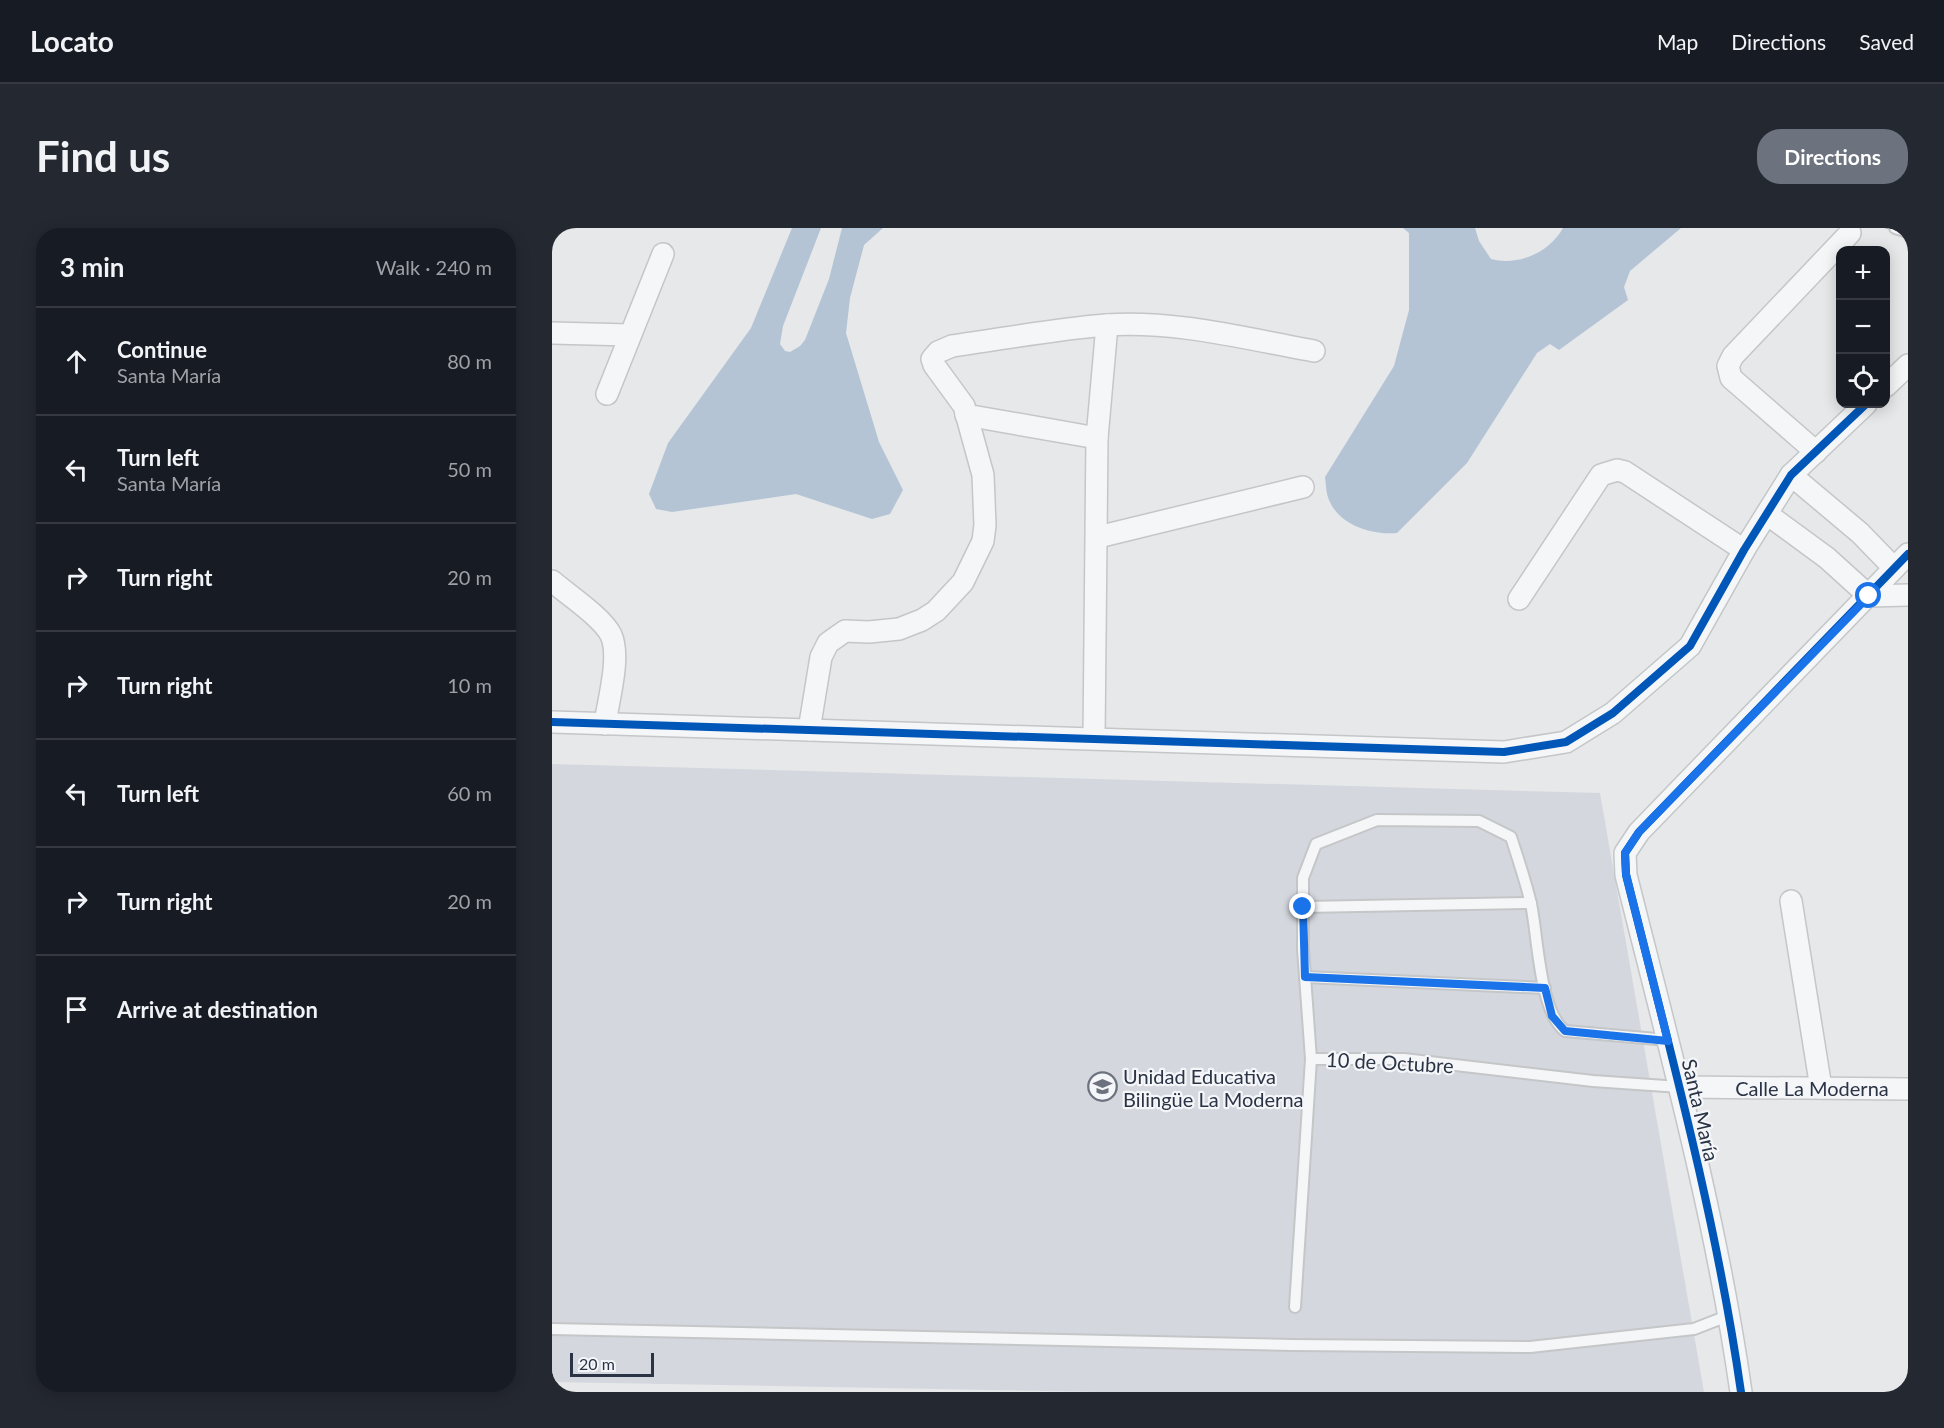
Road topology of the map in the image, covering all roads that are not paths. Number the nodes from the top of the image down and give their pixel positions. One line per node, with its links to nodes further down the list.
1 (1895, 228): 2 (lane)
2 (1908, 232)
3 (1850, 233): 15 (street)
4 (663, 254): 7 (street)
5 (1107, 325): 8 (street); 13 (street); 14 (street)
6 (552, 333): 7 (street)
7 (630, 335): 11 (street)
8 (1314, 351)
9 (1908, 365): 10 (street)
10 (1890, 382)
11 (607, 394)
12 (1862, 408): 15 (street)
13 (966, 415): 14 (street); 28 (street)
14 (1097, 438): 19 (street)
15 (1816, 453): 16 (street)
16 (1791, 475): 18 (street); 21 (street)
17 (1302, 487): 19 (street)
18 (1767, 514): 20 (street); 24 (street)
19 (1098, 537): 29 (street)
20 (1744, 550): 25 (street); 29 (street)
21 (1901, 561): 24 (street, Santa María)
22 (552, 581): 27 (street)
23 (1908, 595): 24 (street)
24 (1869, 596): 35 (street, Santa María)
25 (1519, 599)
26 (552, 722): 27 (street)
27 (605, 724): 28 (street)
28 (809, 730): 29 (street)
29 (1094, 738)
30 (1791, 901): 38 (street)
31 (1531, 903): 32 (lane); 32 (lane); 34 (lane)
32 (1303, 907): 33 (lane)
33 (1305, 977): 34 (lane); 36 (lane)
34 (1545, 988): 35 (lane)
35 (1668, 1041): 37 (street, Santa María)
36 (1311, 1059): 37 (lane, 10 de Octubre); 40 (lane, 10 de Octubre)
37 (1680, 1087): 38 (street, Calle La Moderna); 41 (street, Santa María)
38 (1821, 1088): 39 (street, Calle La Moderna)
39 (1908, 1089)
40 (1295, 1307)
41 (1730, 1315): 42 (lane); 43 (street, Santa María)
42 (552, 1329)
43 (1741, 1392)

